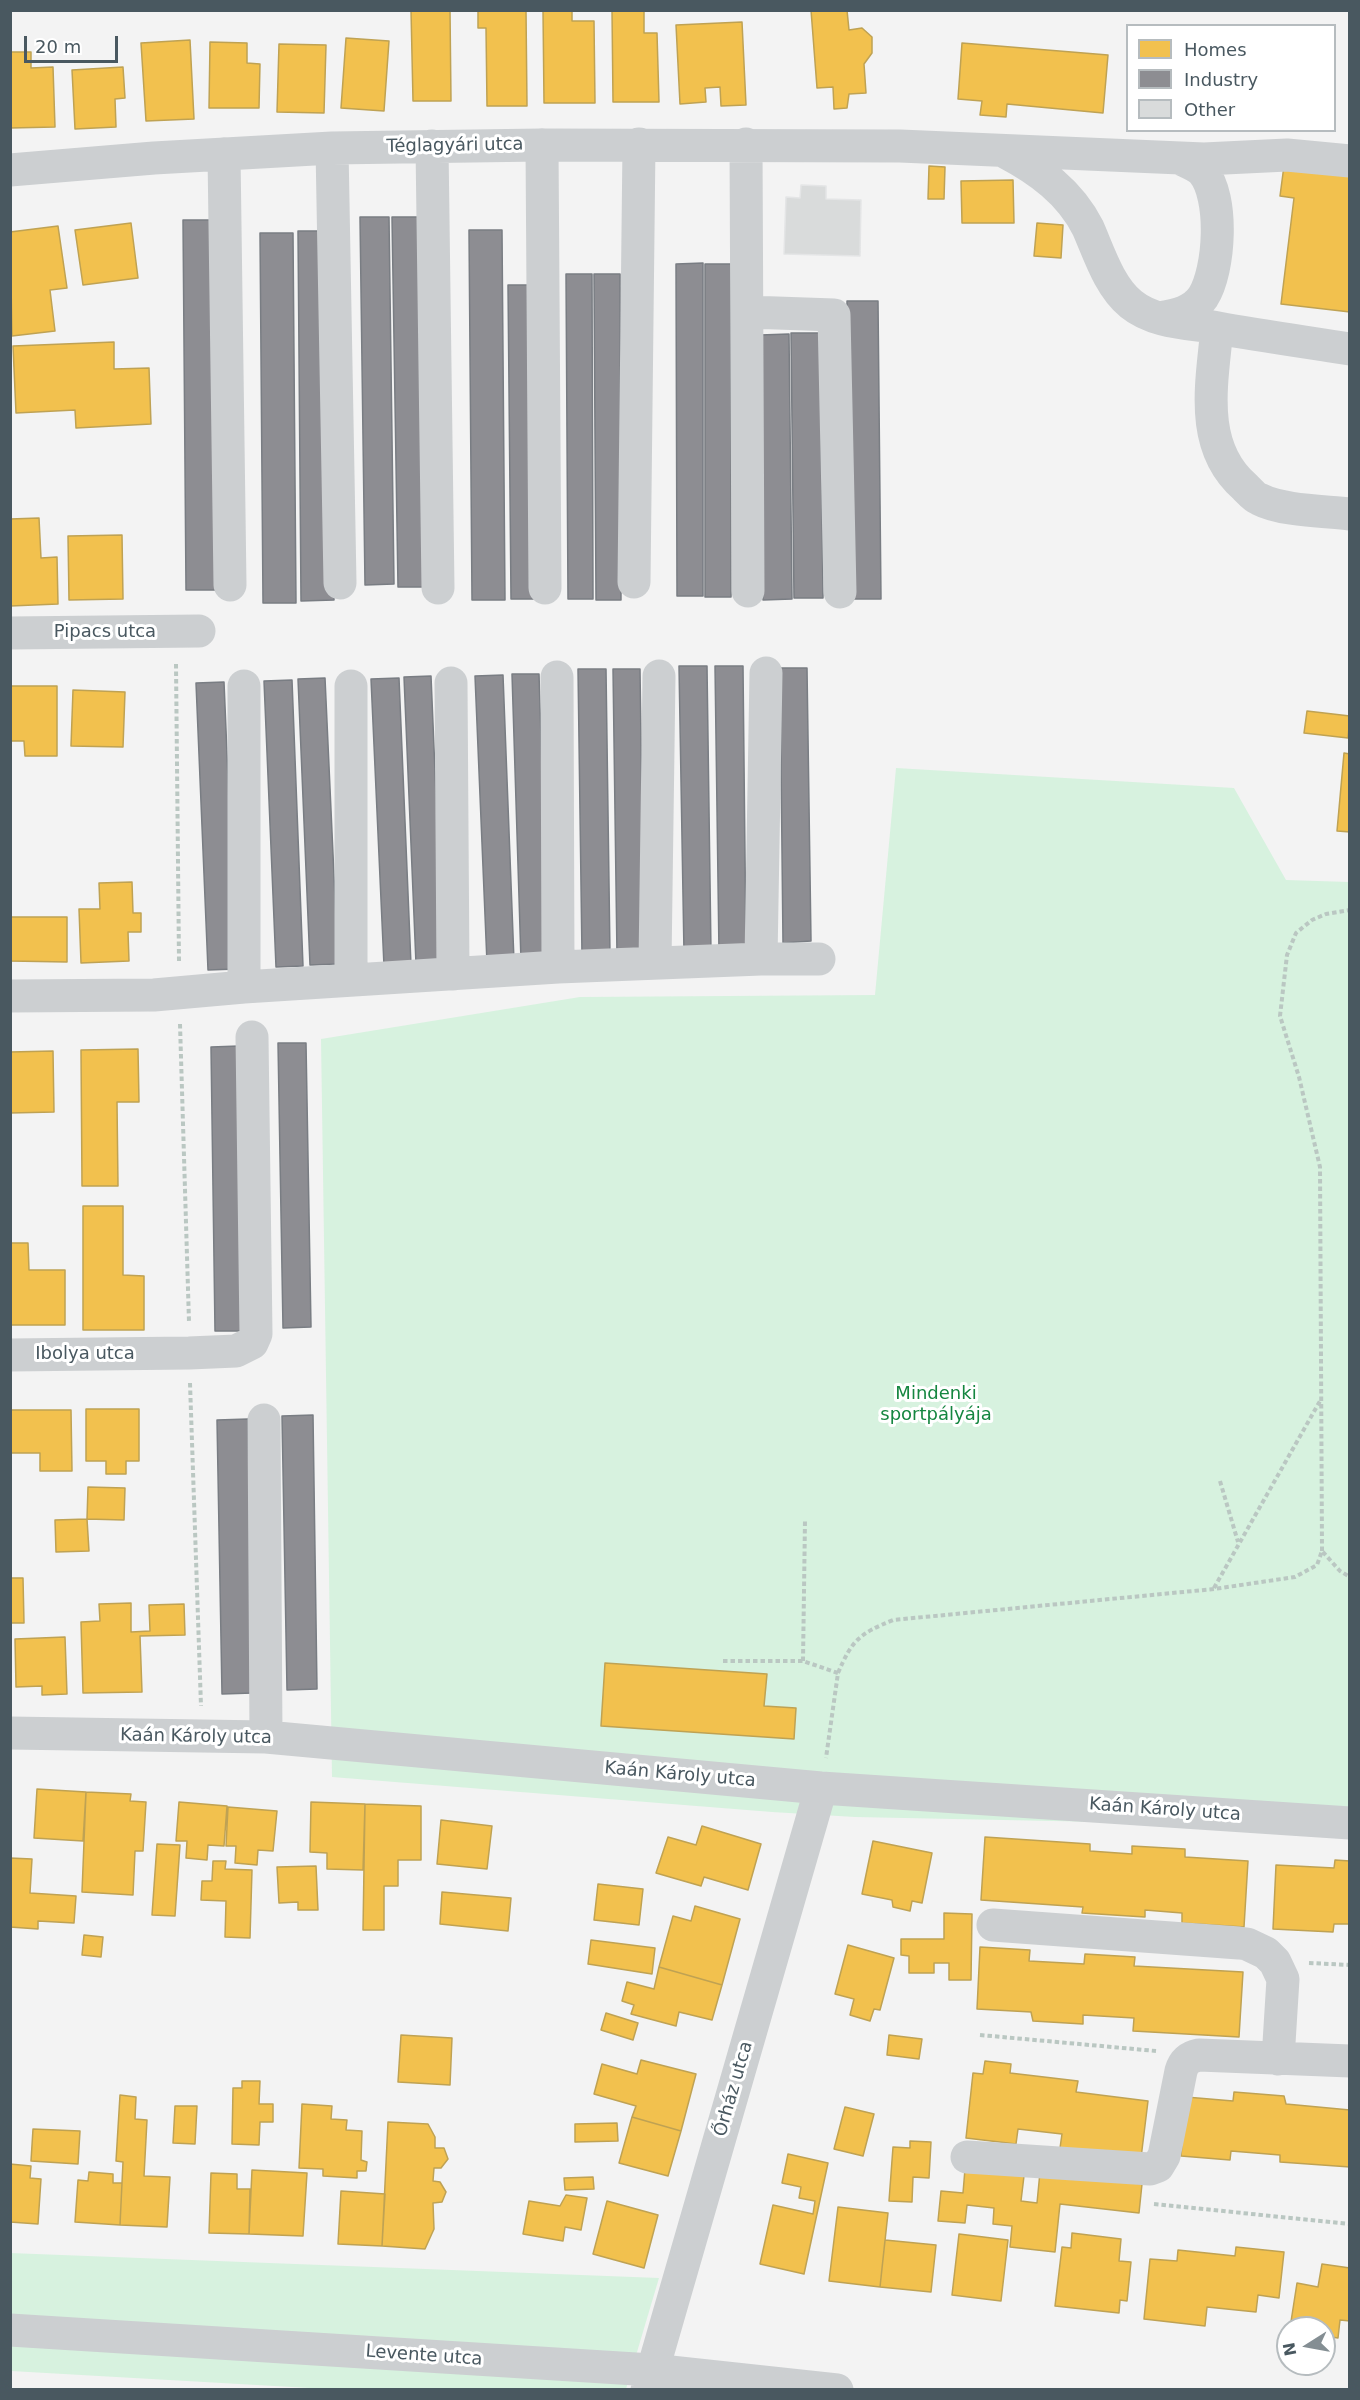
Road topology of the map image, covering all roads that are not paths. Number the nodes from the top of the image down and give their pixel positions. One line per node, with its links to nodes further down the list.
1 (639, 144): 2 (street, Téglagyári utca); 3 (street, Téglagyári utca); 19 (street)
2 (746, 144): 6 (street, Téglagyári utca); 14 (street)
3 (542, 145): 4 (street, Téglagyári utca); 23 (street)
4 (432, 147): 5 (street, Téglagyári utca); 22 (street)
5 (332, 148): 7 (street, Téglagyári utca); 20 (street)
6 (1000, 150): 9 (street, Téglagyári utca); 15 (street)
7 (224, 154): 11 (street, Téglagyári utca); 21 (street)
8 (1249, 156): 9 (street, Téglagyári utca); 10 (street, Téglagyári utca); 12 (street)
9 (1179, 158): 12 (street)
10 (1350, 161)
11 (10, 170)
12 (1217, 210): 13 (street)
13 (1212, 275): 15 (street); 16 (street)
14 (748, 312): 24 (street); 25 (street)
15 (1159, 318): 16 (street)
16 (1224, 329): 17 (street); 18 (street)
17 (1350, 349)
18 (1350, 514)
19 (633, 582)
20 (340, 583)
21 (230, 585)
22 (438, 588)
23 (545, 588)
24 (748, 591)
25 (840, 592)
26 (187, 632): 27 (street, Pipacs utca)
27 (10, 633)
28 (766, 673): 34 (street)
29 (659, 676): 36 (street)
30 (557, 677): 37 (street)
31 (451, 683): 38 (street)
32 (244, 686): 40 (street)
33 (351, 686): 39 (street)
34 (761, 959): 35 (street); 36 (street)
35 (819, 959)
36 (655, 963): 37 (street)
37 (558, 967): 38 (street)
38 (453, 974): 39 (street)
39 (351, 980): 40 (street)
40 (244, 987): 41 (street)
41 (10, 996)
42 (252, 1037): 43 (street, Ibolya utca)
43 (10, 1355)
44 (264, 1420): 46 (street)
45 (10, 1733): 46 (street, Kaán Károly utca)
46 (266, 1737): 47 (street, Kaán Károly utca)
47 (821, 1788): 48 (street, Kaán Károly utca); 54 (street, Őrház utca)
48 (1350, 1823)
49 (993, 1925): 50 (street)
50 (1278, 2059): 51 (street); 52 (street)
51 (1350, 2061)
52 (967, 2157)
53 (10, 2331): 54 (street, Levente utca)
54 (649, 2380): 55 (street, Levente utca)
55 (837, 2390)

